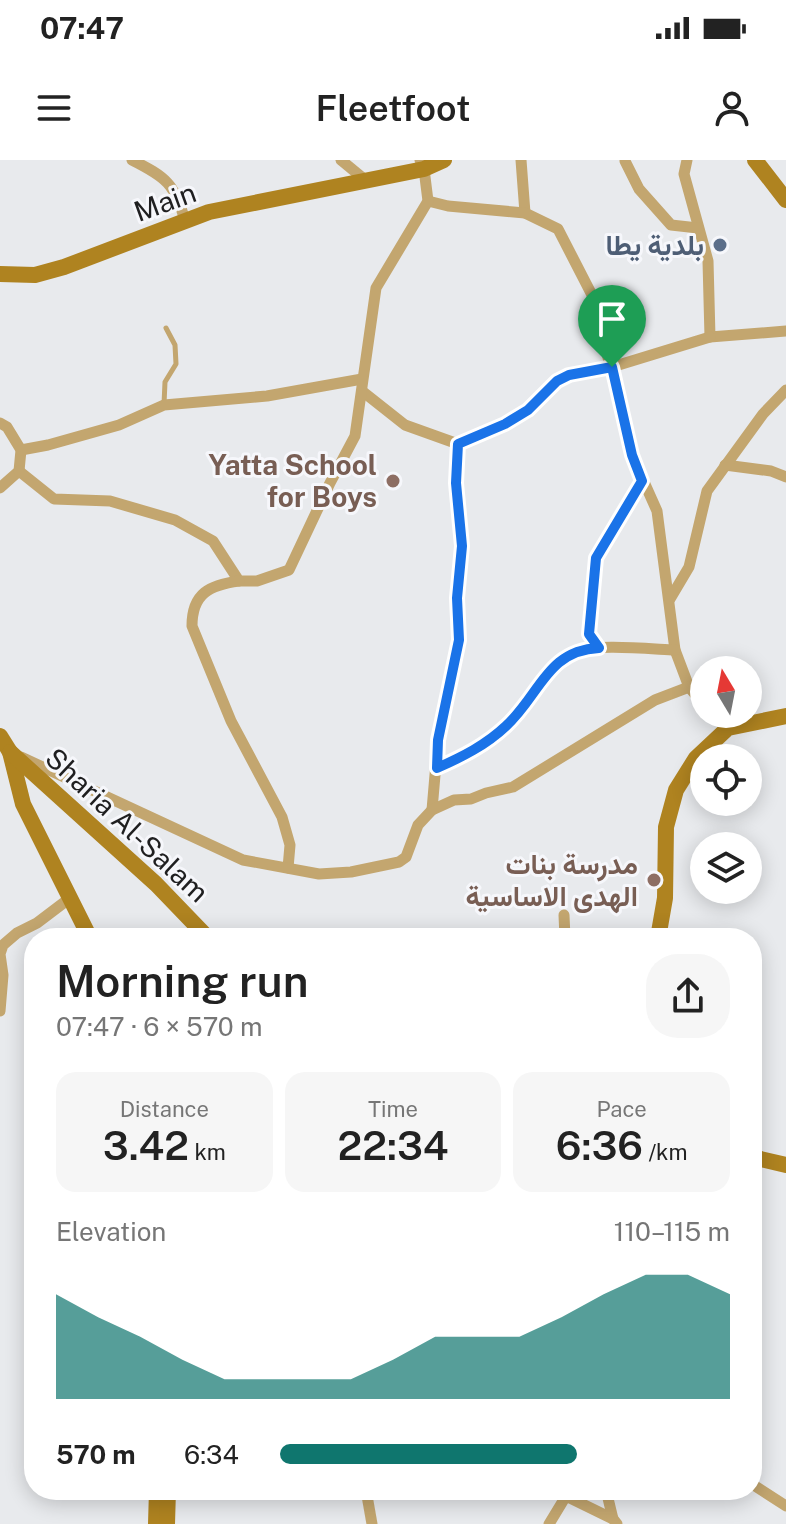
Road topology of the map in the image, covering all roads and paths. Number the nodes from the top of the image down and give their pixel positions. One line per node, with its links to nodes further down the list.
1 (132, 160): 13 (street)
2 (341, 160): 9 (street)
3 (444, 160): 8 (main road, Main)
4 (521, 160): 12 (street)
5 (687, 160): 14 (street)
6 (755, 160): 10 (main road)
7 (625, 161): 14 (street)
8 (422, 164): 9 (main road, Main); 11 (street)
9 (364, 179): 13 (main road, Main)
10 (786, 200)
11 (428, 201): 12 (street); 20 (street)
12 (525, 213): 19 (street)
13 (185, 221): 15 (main road, Main)
14 (698, 228): 18 (street)
15 (0, 274)
16 (166, 328): 22 (lane)
17 (786, 331): 18 (street)
18 (710, 337): 19 (street)
19 (612, 367): 24 (street); 29 (street)
20 (362, 385): 22 (street); 24 (street); 31 (street)
21 (786, 390): 26 (street)
22 (164, 405): 25 (street)
23 (0, 423): 25 (street)
24 (458, 444): 41 (street)
25 (21, 450): 27 (street)
26 (725, 465): 28 (street); 32 (street)
27 (19, 471): 30 (street); 31 (street)
28 (786, 477)
29 (642, 481): 32 (street); 33 (street)
30 (0, 488)
31 (239, 581): 43 (street)
32 (669, 600): 34 (street)
33 (599, 648): 34 (street); 41 (street)
34 (675, 650): 35 (street)
35 (689, 687): 42 (street)
36 (786, 716): 37 (main road)
37 (762, 721)
38 (728, 728): 50 (main road)
39 (0, 736): 40 (main road)
40 (10, 752): 43 (street); 44 (main road); 48 (main road, Sharia Al-Salam)
41 (437, 768): 42 (street)
42 (432, 810): 43 (street)
43 (288, 868)
44 (70, 898): 46 (street); 47 (main road)
45 (564, 915): 49 (street)
46 (27, 928)
47 (85, 928)
48 (198, 928)
49 (565, 928)
50 (660, 928)
51 (24, 930): 52 (street)
52 (0, 1011)
53 (762, 1159): 54 (main road)
54 (786, 1165)
55 (762, 1490): 62 (street)
56 (157, 1500): 64 (main road)
57 (168, 1500): 65 (main road)
58 (368, 1500): 66 (street)
59 (560, 1500): 67 (street)
60 (576, 1500): 63 (street)
61 (609, 1500): 63 (street)
62 (786, 1506)
63 (615, 1521)
64 (156, 1524)
65 (167, 1524)
66 (372, 1524)
67 (549, 1524)

